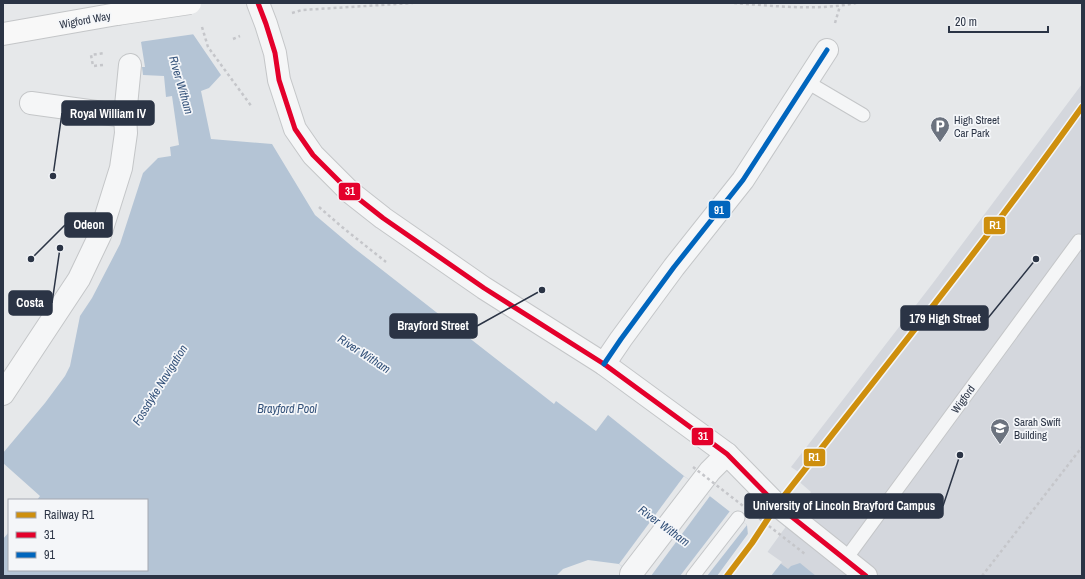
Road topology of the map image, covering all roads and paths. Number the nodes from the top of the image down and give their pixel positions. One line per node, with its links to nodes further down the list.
1 (190, 3): 8 (main road, Wigford Way, bridge)
2 (258, 3): 6 (street)
3 (413, 3): 6 (path)
4 (734, 3): 5 (path)
5 (856, 3)
6 (266, 24): 9 (path); 22 (street)
7 (202, 25): 16 (path)
8 (3, 34)
9 (233, 39)
10 (826, 50): 14 (street)
11 (96, 55): 12 (path)
12 (98, 65)
13 (130, 65): 18 (street)
14 (807, 82): 17 (lane); 22 (street)
15 (31, 103): 18 (street)
16 (252, 107)
17 (864, 114)
18 (125, 116): 23 (street)
19 (319, 207): 21 (path)
20 (1082, 243): 29 (lane, Wigford)
21 (386, 262)
22 (604, 364): 25 (street)
23 (3, 394)
24 (1082, 447): 33 (path)
25 (727, 454): 26 (street); 29 (street)
26 (696, 477): 28 (path, bridge); 30 (street)
27 (738, 518): 31 (lane)
28 (805, 554)
29 (845, 560): 32 (street)
30 (630, 575)
31 (693, 576)
32 (866, 576)
33 (982, 576)

